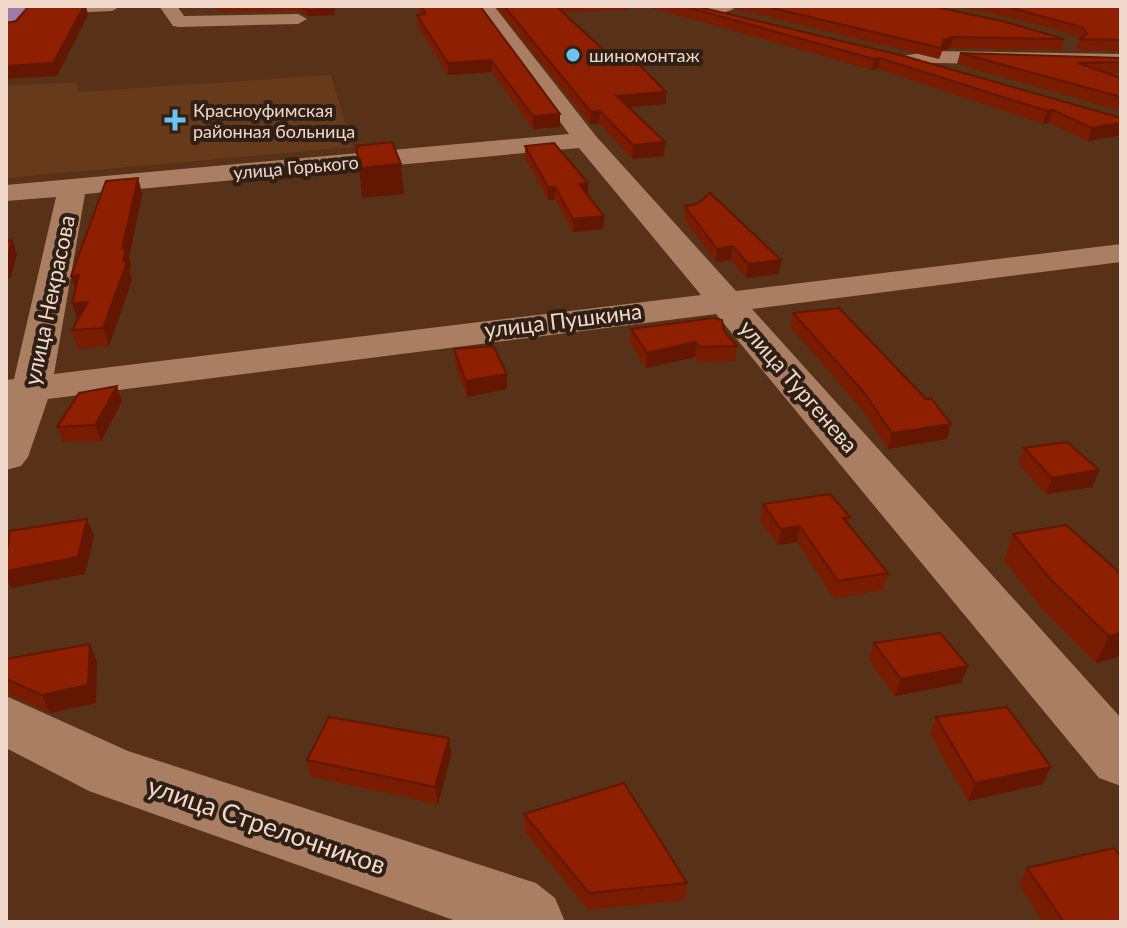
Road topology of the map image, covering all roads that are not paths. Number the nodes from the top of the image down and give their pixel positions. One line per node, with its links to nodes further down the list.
1 (112, 6): 4 (street)
2 (485, 6): 14 (street, улица Тургенева)
3 (695, 8): 5 (street)
4 (9, 10)
5 (737, 13)
6 (173, 14): 7 (street); 9 (street)
7 (298, 19)
8 (1061, 41): 12 (street)
9 (170, 43)
10 (886, 54): 11 (street)
11 (910, 60): 12 (street); 13 (street)
12 (1121, 60)
13 (969, 77)
14 (586, 140): 15 (street, улица Горького); 18 (street, улица Тургенева)
15 (72, 188): 16 (street, улица Горького); 19 (street, улица Некрасова)
16 (6, 193)
17 (1121, 253): 18 (street, улица Пушкина)
18 (724, 300): 19 (street, улица Пушкина); 22 (street, улица Тургенева)
19 (19, 390): 20 (street, улица Некрасова)
20 (6, 457)
21 (6, 720): 23 (street, улица Стрелочников)
22 (1121, 760)
23 (530, 922)

